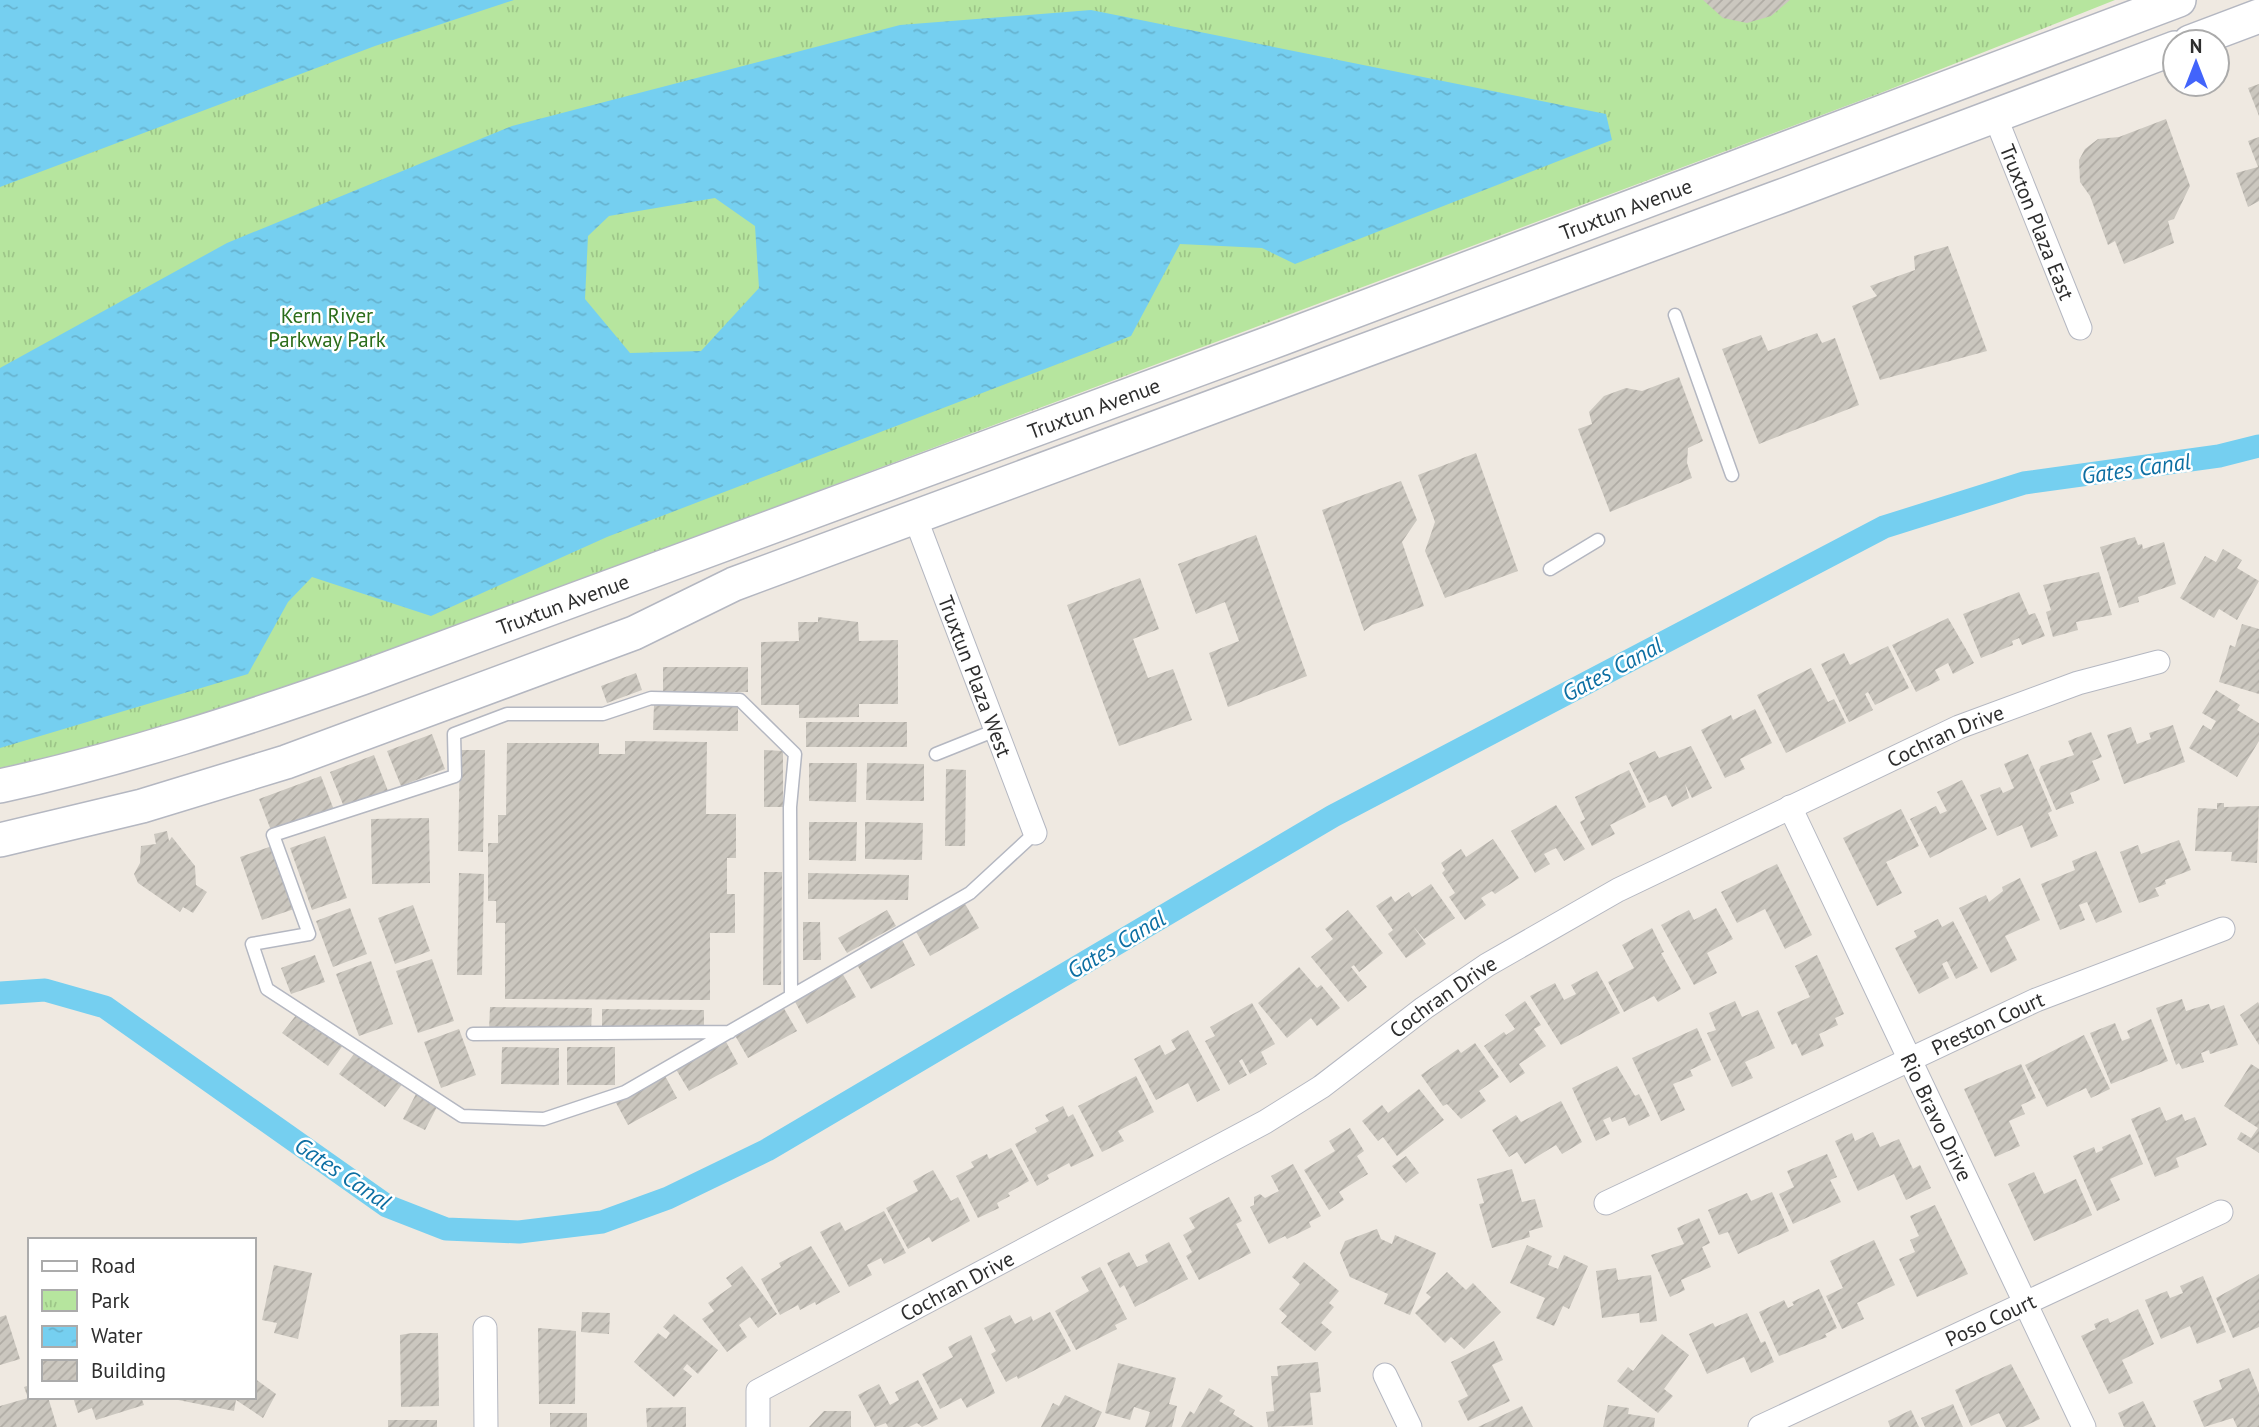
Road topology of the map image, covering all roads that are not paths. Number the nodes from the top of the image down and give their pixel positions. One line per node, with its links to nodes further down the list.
1 (2179, 0): 4 (main road, Truxtun Avenue)
2 (2259, 16): 3 (main road)
3 (2227, 28)
4 (2079, 37): 6 (main road); 9 (main road, Truxtun Avenue)
5 (2161, 53): 6 (main road, Truxtun Avenue)
6 (1995, 116): 8 (street, Truxton Plaza East); 11 (main road, Truxtun Avenue)
7 (1675, 315): 10 (lane)
8 (2080, 328)
9 (1077, 415): 11 (main road); 12 (main road, Truxtun Avenue)
10 (1732, 475)
11 (915, 517): 12 (main road); 16 (street, Truxtun Plaza West); 21 (main road, Truxtun Avenue)
12 (786, 522): 18 (main road, Truxtun Avenue)
13 (1598, 540): 14 (lane)
14 (1550, 569)
15 (2158, 662): 19 (street, Cochran Drive)
16 (996, 730): 17 (lane); 20 (street, Truxtun Plaza West)
17 (936, 754)
18 (0, 786)
19 (1790, 807): 26 (street, Rio Bravo Drive); 33 (street, Cochran Drive)
20 (1035, 833): 23 (lane)
21 (0, 840)
22 (2224, 929): 26 (street, Preston Court)
23 (791, 996): 24 (lane); 24 (lane)
24 (730, 1032): 25 (lane)
25 (473, 1034)
26 (1910, 1059): 27 (street, Preston Court); 29 (street, Rio Bravo Drive)
27 (1606, 1203)
28 (2221, 1212): 29 (street, Poso Court)
29 (2025, 1302): 35 (street, Poso Court); 36 (street, Rio Bravo Drive)
30 (485, 1328): 32 (street)
31 (1385, 1375): 34 (street)
32 (486, 1427)
33 (758, 1427)
34 (1410, 1427)
35 (1760, 1427)
36 (2084, 1427)

